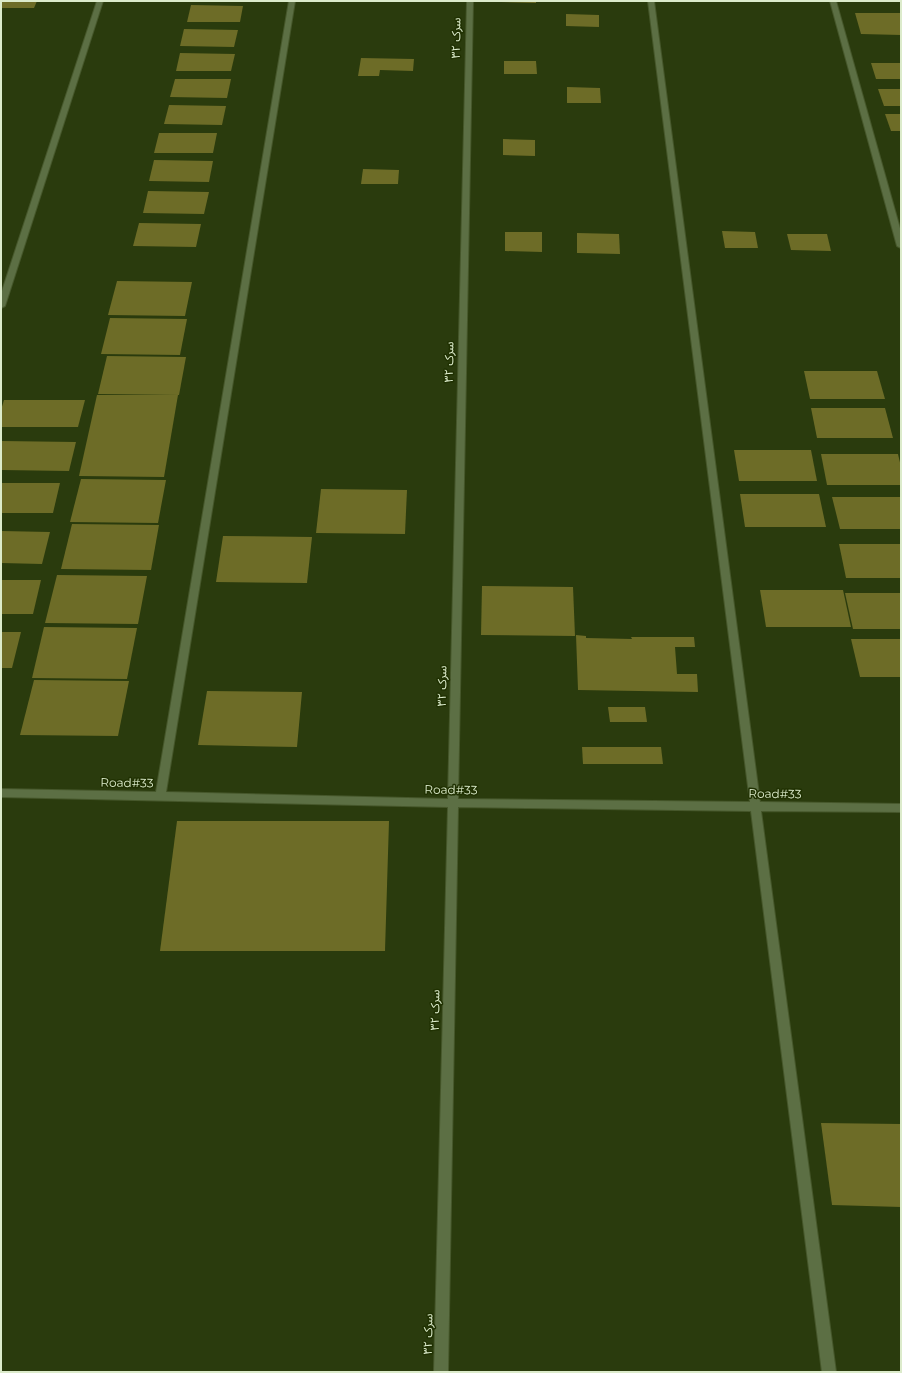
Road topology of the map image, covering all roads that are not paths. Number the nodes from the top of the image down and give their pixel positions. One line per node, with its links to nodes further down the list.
1 (100, 1): 7 (street)
2 (292, 1): 9 (street)
3 (470, 1): 10 (street, سرک ۳۲)
4 (651, 1): 11 (street)
5 (832, 1): 6 (street)
6 (901, 246)
7 (1, 306)
8 (1, 793): 9 (street, Road#33)
9 (160, 797): 10 (street, Road#33)
10 (452, 803): 11 (street, Road#33); 13 (street, سرک ۳۲)
11 (756, 807): 12 (street, Road#33); 14 (street)
12 (901, 808)
13 (440, 1372)
14 (829, 1372)

